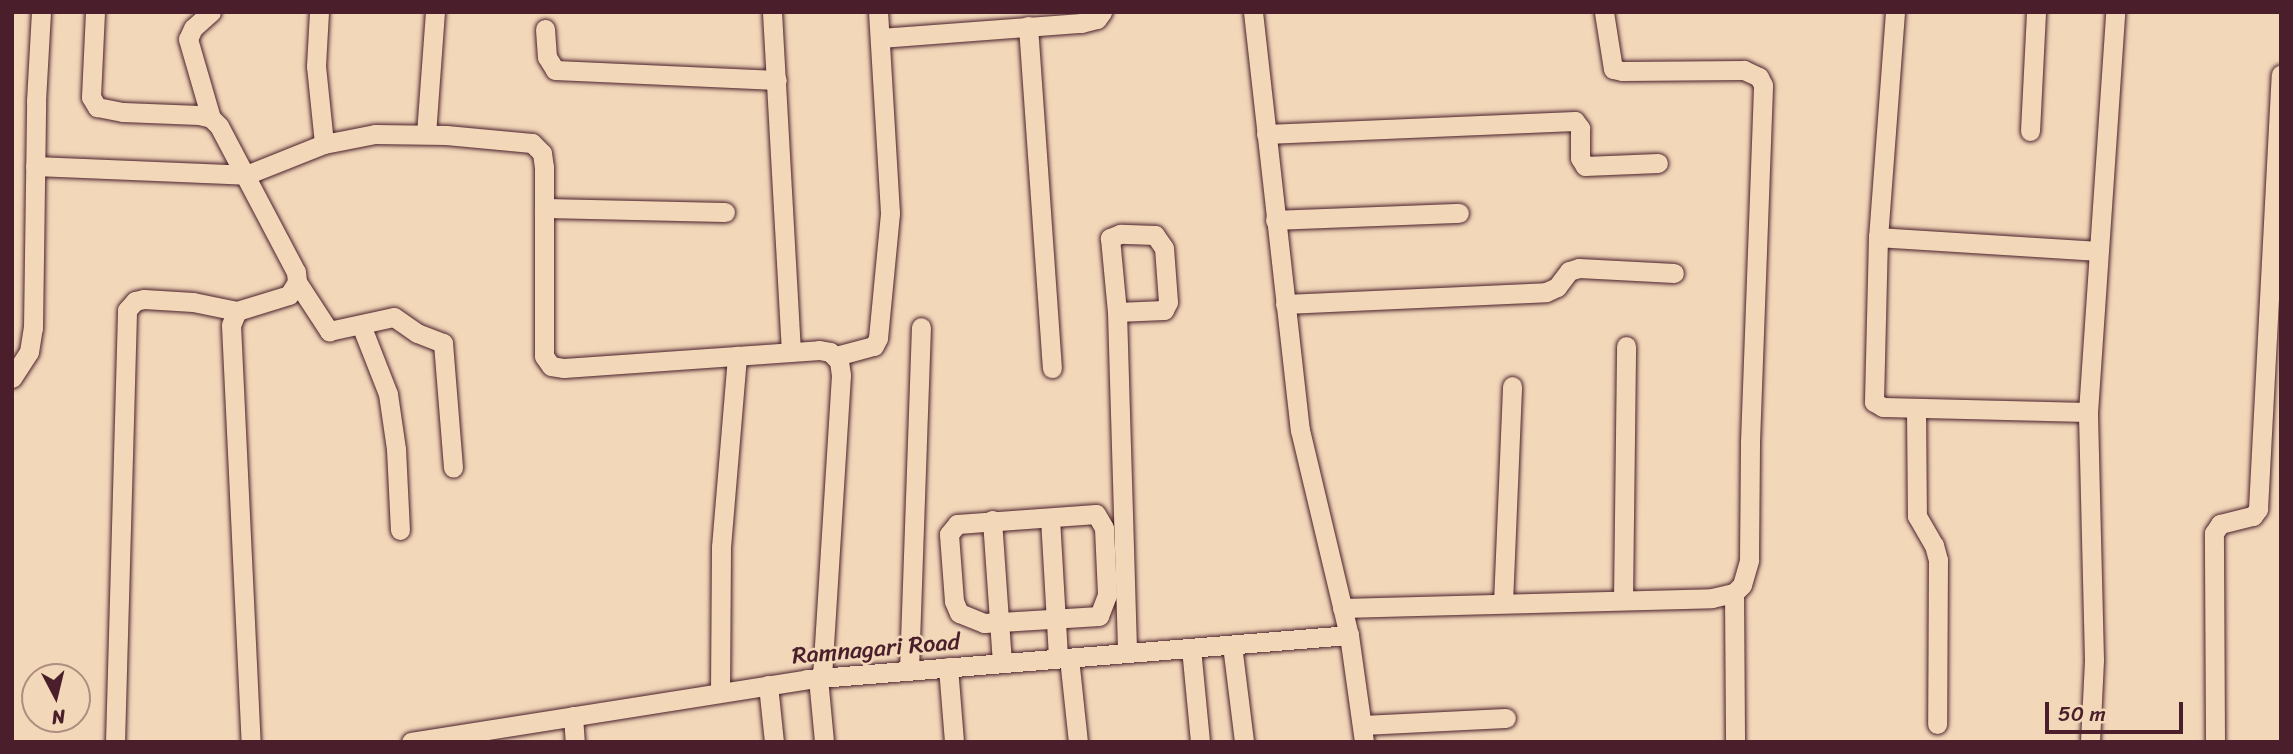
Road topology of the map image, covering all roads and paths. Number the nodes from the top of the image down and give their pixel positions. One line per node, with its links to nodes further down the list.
1 (41, 12): 25 (street)
2 (95, 12): 19 (street)
3 (211, 12): 19 (street)
4 (319, 12): 23 (street)
5 (435, 12): 21 (street)
6 (772, 12): 18 (street)
7 (878, 12): 16 (street)
8 (1102, 12): 14 (street)
9 (1253, 12): 22 (street)
10 (1604, 12): 55 (street)
11 (1895, 12): 32 (street)
12 (2036, 12): 20 (street)
13 (2115, 12): 33 (street)
14 (1028, 26): 16 (street); 47 (street)
15 (545, 29): 18 (street)
16 (880, 38): 45 (street)
17 (2281, 75): 27 (street)
18 (777, 80): 43 (street)
19 (211, 118): 26 (street)
20 (2029, 131)
21 (426, 134): 23 (street); 28 (street)
22 (1266, 134): 24 (street); 31 (street)
23 (324, 144): 26 (street)
24 (1658, 163)
25 (35, 166): 26 (street); 46 (street)
26 (246, 175): 35 (street)
27 (2278, 181): 39 (street)
28 (544, 208): 29 (street); 44 (street)
29 (725, 212)
30 (1459, 213): 31 (street)
31 (1275, 220): 36 (street)
32 (1878, 237): 33 (street); 49 (street)
33 (2098, 251): 50 (street)
34 (1674, 273): 36 (street)
35 (297, 282): 37 (street); 40 (street)
36 (1285, 304): 58 (street)
37 (237, 311): 76 (street); 77 (street)
38 (1117, 312): 38 (street); 64 (street)
39 (2275, 316): 88 (street)
40 (361, 325): 51 (street); 54 (street)
41 (921, 327): 68 (street)
42 (1626, 346): 56 (street)
43 (791, 351): 44 (street); 45 (street)
44 (737, 356): 71 (street)
45 (836, 356): 69 (street)
46 (16, 368)
47 (1052, 368)
48 (1512, 386): 57 (street)
49 (1916, 408): 50 (street); 74 (street)
50 (2088, 412): 87 (street)
51 (453, 468)
52 (1050, 518): 53 (street); 59 (street); 59 (street)
53 (992, 520): 60 (street); 60 (street)
54 (400, 530)
55 (1734, 593): 56 (street); 86 (street)
56 (1623, 600): 57 (street)
57 (1503, 603): 58 (street)
58 (1342, 608): 61 (street)
59 (1054, 619): 60 (street); 65 (street)
60 (999, 622): 66 (street)
61 (1349, 635): 62 (street, Ramnagari Road); 75 (street)
62 (1232, 645): 63 (street, Ramnagari Road); 85 (street)
63 (1191, 648): 64 (street, Ramnagari Road); 84 (street)
64 (1127, 653): 65 (street, Ramnagari Road)
65 (1063, 658): 66 (street, Ramnagari Road); 83 (street)
66 (1002, 663): 67 (street, Ramnagari Road)
67 (947, 667): 68 (street, Ramnagari Road); 82 (street)
68 (909, 670): 69 (street, Ramnagari Road)
69 (820, 677): 70 (street, Ramnagari Road); 81 (street)
70 (768, 685): 71 (street, Ramnagari Road); 80 (street)
71 (719, 692): 72 (street, Ramnagari Road)
72 (573, 716): 78 (street, Ramnagari Road); 79 (street)
73 (1506, 718): 75 (street)
74 (1937, 724)
75 (1363, 733)
76 (115, 742)
77 (251, 742)
78 (411, 742)
79 (575, 742)
80 (774, 742)
81 (824, 742)
82 (954, 742)
83 (1078, 742)
84 (1200, 742)
85 (1244, 742)
86 (1735, 742)
87 (2090, 742)
88 (2215, 742)

